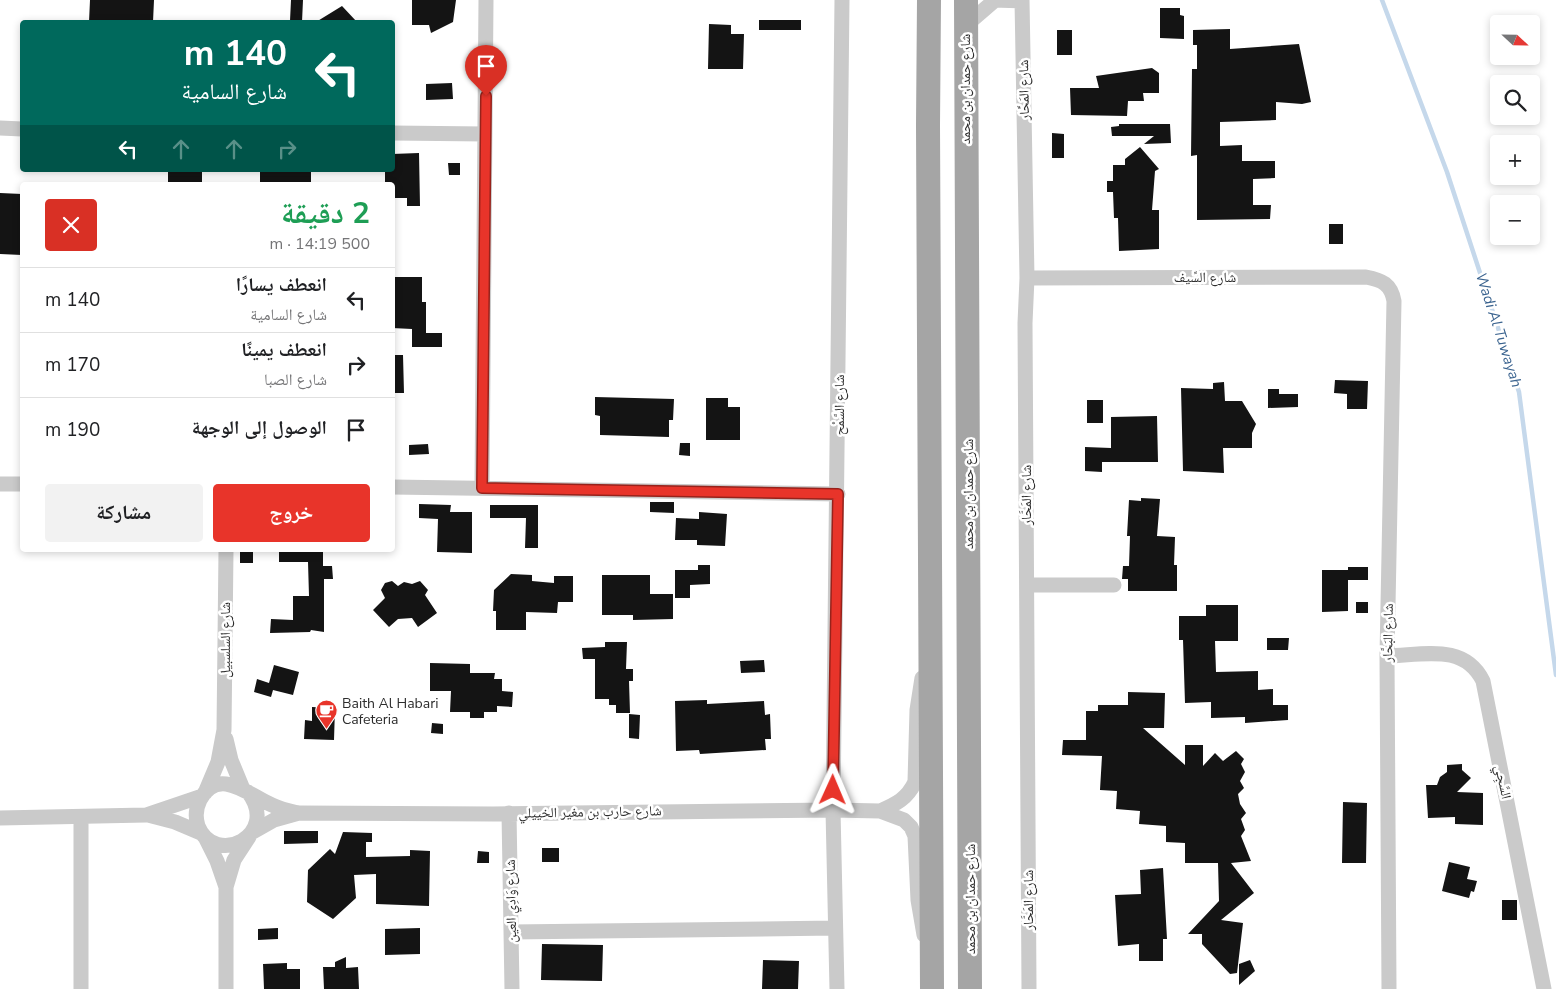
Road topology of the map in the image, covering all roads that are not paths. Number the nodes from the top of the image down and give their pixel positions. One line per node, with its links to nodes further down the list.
1 (486, 0): 11 (street)
2 (842, 0): 18 (street, شارع السَّمْح)
3 (930, 0): 22 (main road)
4 (966, 0): 7 (main road, شارع حمدان بن محمد)
5 (994, 0): 6 (street, شارع المَحَّار); 7 (street, شارع المَحَّار)
6 (1022, 1): 12 (street, شارع المَحَّار)
7 (965, 26): 45 (main road, شارع حمدان بن محمد)
8 (0, 128): 9 (street)
9 (20, 129)
10 (395, 133): 11 (street)
11 (485, 134): 17 (street)
12 (1027, 278): 13 (street, شارع السِّيف); 20 (street, شارع المَحَّار)
13 (1383, 281): 23 (street, شارع البَحَّار)
14 (0, 484): 15 (street)
15 (20, 484)
16 (395, 488): 17 (street)
17 (482, 488): 18 (street)
18 (838, 494): 27 (street, شارع السَّمْح)
19 (226, 552): 24 (street, شارع السلسبيل)
20 (1027, 585): 21 (street); 46 (street, شارع المَحَّار)
21 (1114, 585)
22 (931, 642): 28 (street, شارع حارب بن مغير الخييلي); 39 (main road)
23 (1387, 656): 47 (street, شارع البَحَّار); 48 (street, السَّجِي)
24 (224, 730): 25 (street, شارع السلسبيل); 26 (street, شارع السلسبيل)
25 (245, 790): 26 (street); 29 (street, شارع حارب بن مغير الخييلي); 35 (street)
26 (203, 794): 31 (street); 34 (street)
27 (833, 810): 28 (street, شارع حارب بن مغير الخييلي); 30 (street, شارع حارب بن مغير الخييلي); 37 (street, شارع السَّمْح)
28 (880, 811): 39 (street, شارع حارب بن مغير الخييلي)
29 (299, 813): 30 (street, شارع حارب بن مغير الخييلي); 35 (street, شارع حارب بن مغير الخييلي)
30 (510, 813): 38 (street, شارع وَادِي العين)
31 (146, 815): 32 (street); 34 (street)
32 (81, 817): 33 (street); 40 (street)
33 (0, 818)
34 (203, 834): 35 (street); 36 (street)
35 (250, 835): 36 (street)
36 (226, 887): 41 (street)
37 (835, 928): 38 (street); 43 (street, شارع السَّمْح)
38 (511, 932): 42 (street, شارع وَادِي العين)
39 (932, 958): 44 (main road)
40 (81, 989)
41 (226, 989)
42 (512, 989)
43 (837, 989)
44 (932, 989)
45 (970, 989)
46 (1029, 989)
47 (1389, 989)
48 (1544, 989)

